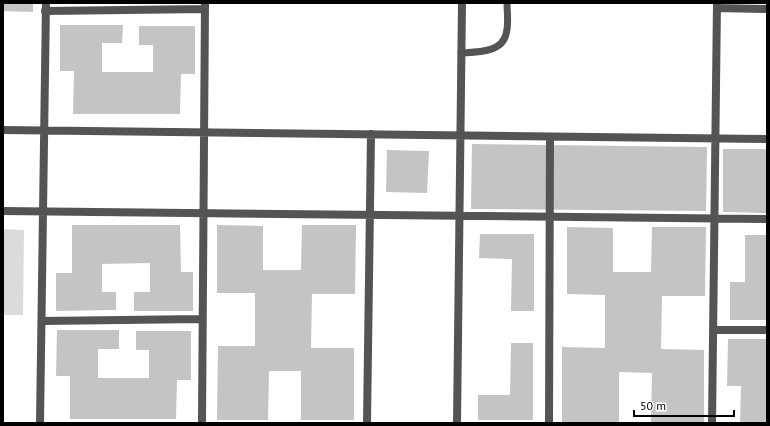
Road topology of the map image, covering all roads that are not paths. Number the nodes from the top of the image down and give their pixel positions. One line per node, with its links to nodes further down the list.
1 (462, 3): 7 (street)
2 (507, 3): 7 (lane)
3 (205, 6): 5 (street); 10 (street)
4 (717, 6): 6 (street); 14 (street)
5 (45, 7): 9 (street)
6 (767, 9)
7 (461, 53): 12 (street)
8 (3, 130): 9 (street)
9 (44, 130): 10 (street); 17 (street)
10 (204, 132): 11 (street); 18 (street)
11 (372, 134): 12 (street); 19 (street)
12 (460, 136): 13 (street); 20 (street)
13 (550, 137): 14 (street); 21 (street)
14 (715, 139): 15 (street); 22 (street)
15 (767, 139)
16 (3, 211): 17 (street)
17 (43, 212): 18 (street); 25 (street)
18 (203, 213): 19 (street); 24 (street)
19 (371, 215): 20 (street); 30 (street)
20 (460, 216): 21 (street); 31 (street)
21 (550, 216): 22 (street); 32 (street)
22 (715, 218): 23 (street); 26 (street)
23 (767, 218)
24 (202, 319): 25 (street); 29 (street)
25 (42, 322): 28 (street)
26 (713, 330): 27 (street); 33 (street)
27 (767, 330)
28 (40, 423)
29 (202, 423)
30 (367, 423)
31 (457, 423)
32 (549, 423)
33 (712, 423)

